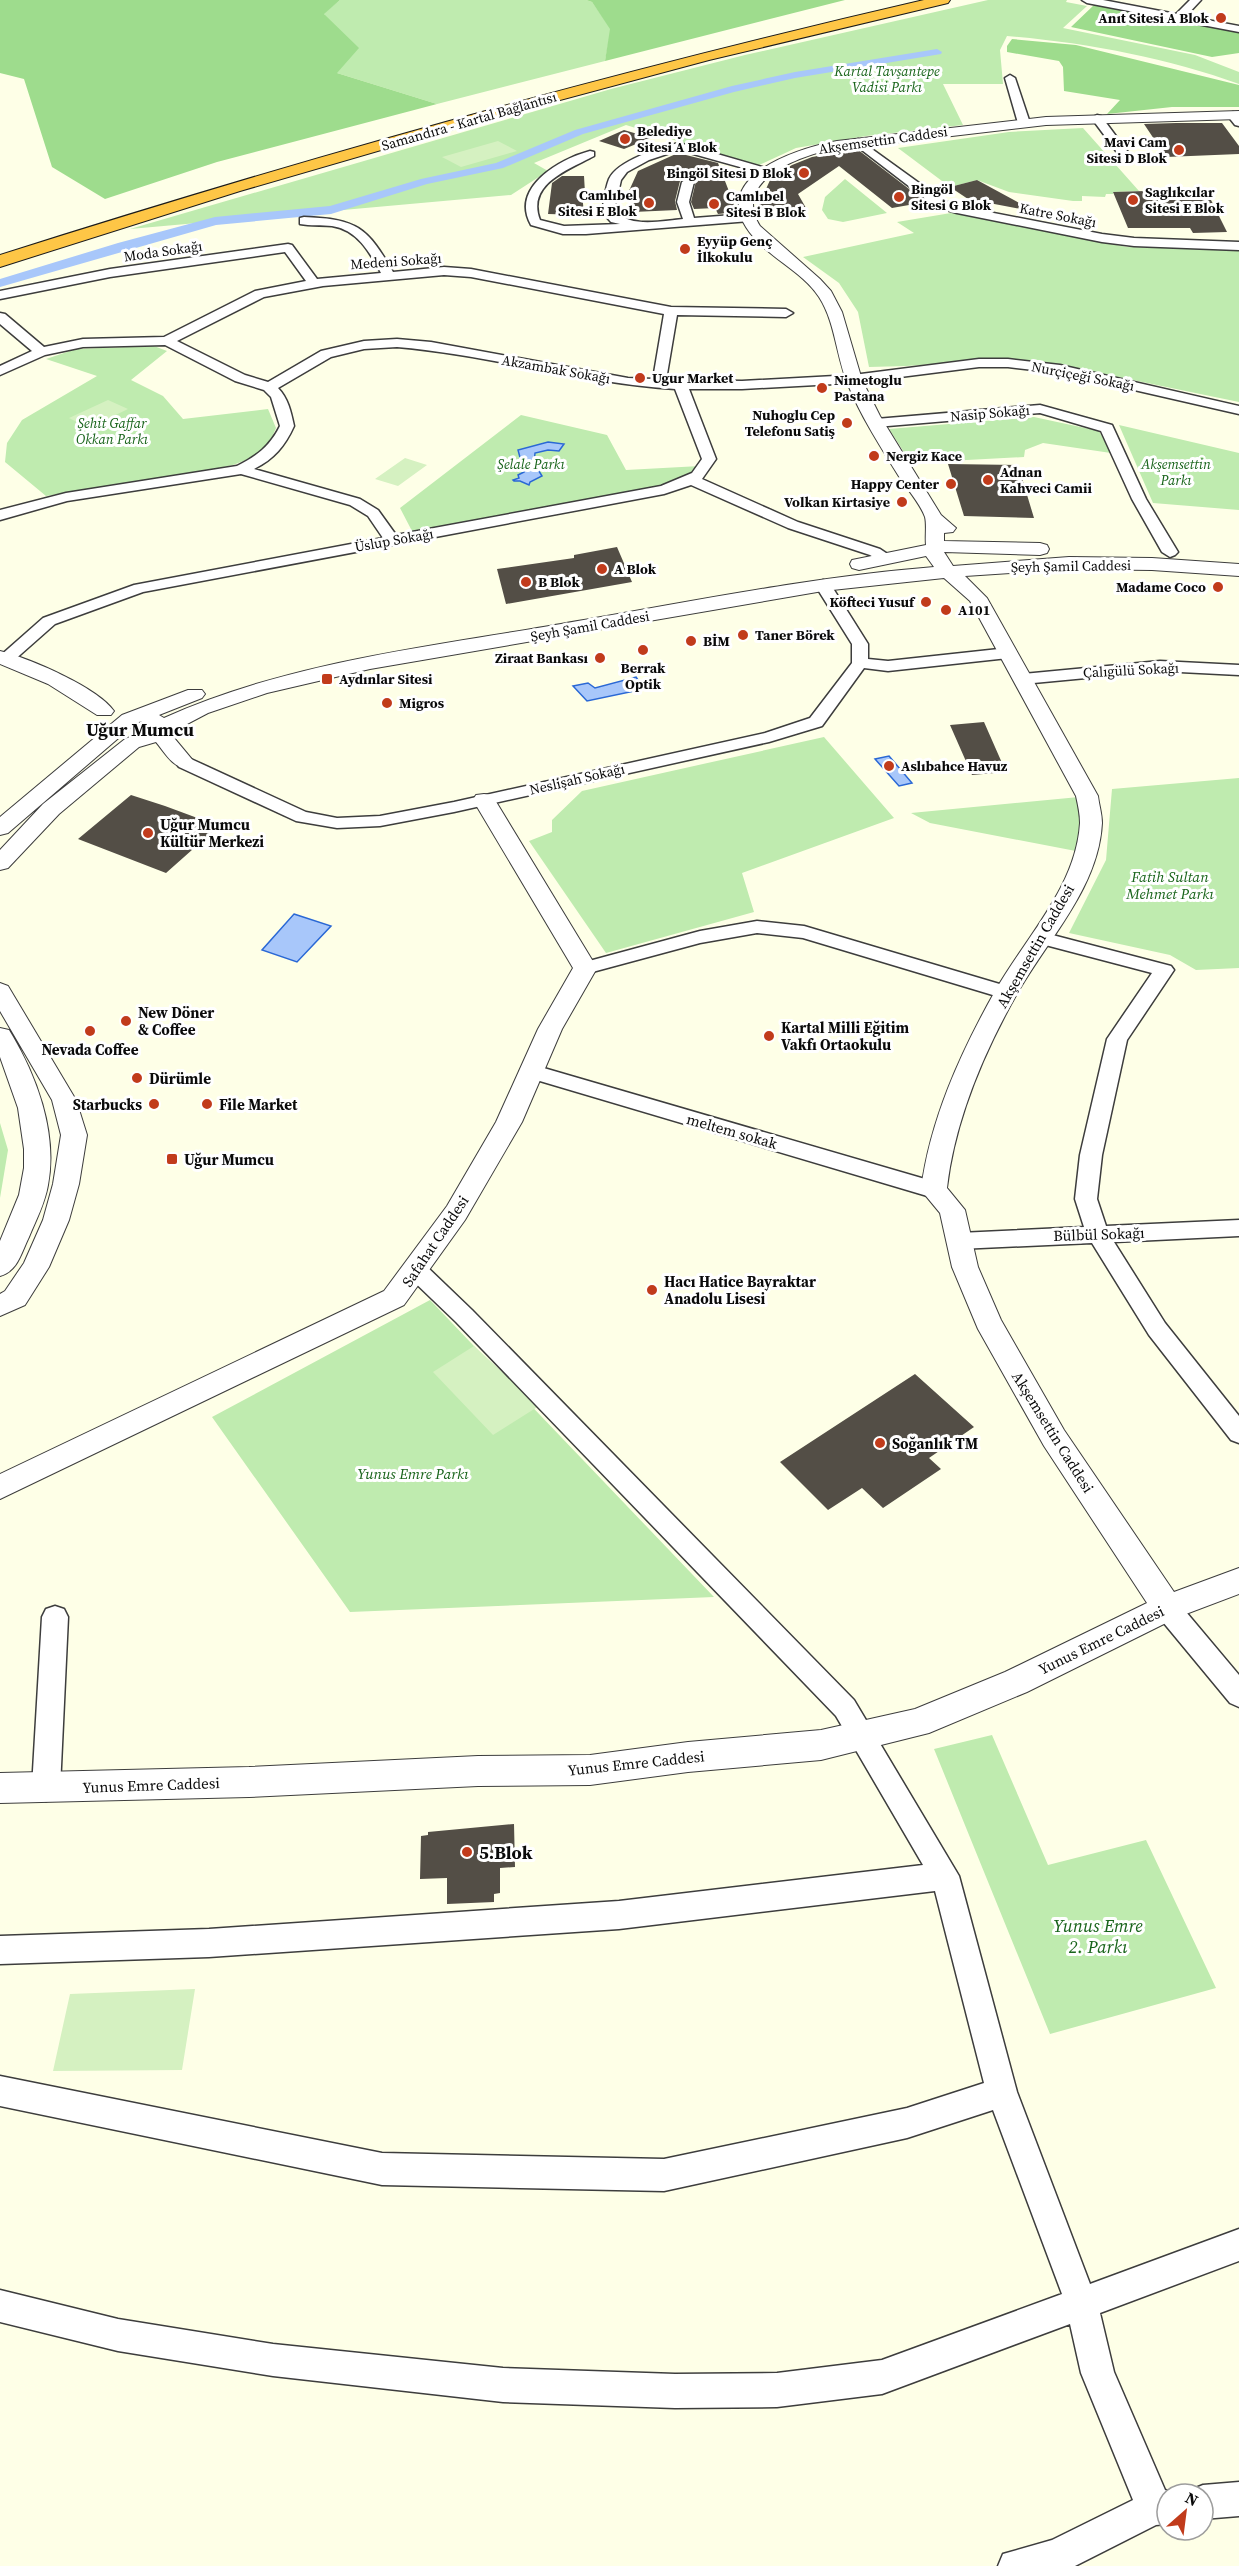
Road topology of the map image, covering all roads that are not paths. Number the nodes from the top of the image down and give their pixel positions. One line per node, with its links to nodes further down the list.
1 (896, 0): 8 (highway)
2 (913, 0): 8 (highway, Samandıra - Kartal Bağlantısı)
3 (943, 0): 8 (highway, Samandıra - Kartal Bağlantısı)
4 (960, 0): 8 (highway)
5 (1087, 0): 7 (street)
6 (1196, 0): 7 (street)
7 (1179, 17): 9 (street)
8 (803, 29): 24 (highway, Samandıra - Kartal Bağlantısı); 25 (highway, Samandıra - Kartal Bağlantısı)
9 (1239, 29)
10 (1010, 78): 13 (street)
11 (1097, 118): 12 (street, Akşemsettin Caddesi); 13 (street, Akşemsettin Caddesi); 16 (street)
12 (1237, 118)
13 (1024, 123): 14 (street, Akşemsettin Caddesi)
14 (858, 142): 17 (street, Akşemsettin Caddesi); 23 (street, Katre Sokağı)
15 (590, 154): 22 (street)
16 (1126, 157)
17 (765, 171): 19 (street); 22 (street)
18 (688, 182): 21 (street)
19 (747, 218): 21 (street); 35 (street)
20 (304, 221): 26 (street)
21 (690, 222): 22 (street)
22 (646, 225)
23 (1239, 246)
24 (0, 250)
25 (0, 261)
26 (389, 275): 27 (street, Medeni Sokağı); 29 (street, Medeni Sokağı)
27 (313, 283): 28 (street, Moda Sokağı); 32 (street, Medeni Sokağı)
28 (0, 295)
29 (671, 311): 30 (street, Medeni Sokağı); 36 (street)
30 (786, 313)
31 (0, 317): 33 (street)
32 (167, 341): 33 (street); 38 (street)
33 (41, 352): 34 (street)
34 (0, 371)
35 (853, 379): 37 (street, Akzambak Sokağı); 39 (street, Nurçiçeği Sokağı); 40 (street)
36 (659, 384): 37 (street, Akzambak Sokağı); 38 (street, Akzambak Sokağı)
37 (680, 385): 42 (street)
38 (269, 387): 41 (street)
39 (1239, 410)
40 (876, 423): 44 (street); 48 (street, Nasip Sokağı)
41 (241, 470): 43 (street); 45 (street)
42 (691, 480): 45 (street, Üslup Sokağı); 50 (street)
43 (0, 516)
44 (934, 518): 46 (street); 47 (street)
45 (392, 540): 57 (street, Üslup Sokağı)
46 (978, 546): 47 (street, Şeyh Şamil Caddesi); 48 (street, Şeyh Şamil Caddesi); 51 (street)
47 (934, 550): 50 (street, Şeyh Şamil Caddesi); 53 (street, Akşemsettin Caddesi)
48 (1170, 552): 49 (street, Şeyh Şamil Caddesi)
49 (1239, 556)
50 (887, 559): 62 (street, Şeyh Şamil Caddesi)
51 (987, 569): 52 (street, Şeyh Şamil Caddesi); 53 (street, Şeyh Şamil Caddesi); 55 (street)
52 (1239, 570)
53 (949, 572): 54 (street, Şeyh Şamil Caddesi); 55 (street, Akşemsettin Caddesi)
54 (823, 585): 58 (street); 64 (street, Şeyh Şamil Caddesi)
55 (978, 598): 56 (street, Akşemsettin Caddesi)
56 (1008, 652): 58 (street); 60 (street, Akşemsettin Caddesi)
57 (3, 658): 61 (street)
58 (860, 663): 67 (street, Neslişah Sokağı)
59 (1239, 670): 60 (street, Çalıgülü Sokağı)
60 (1023, 679): 70 (street, Akşemsettin Caddesi)
61 (104, 711): 62 (street); 63 (street)
62 (143, 714): 63 (street, Şeyh Şamil Caddesi); 64 (street)
63 (115, 730): 65 (street); 68 (street, Şeyh Şamil Caddesi)
64 (158, 732): 65 (street, Şeyh Şamil Caddesi); 66 (street)
65 (136, 742): 66 (street); 69 (street, Şeyh Şamil Caddesi)
66 (185, 763): 67 (street, Neslişah Sokağı)
67 (484, 800): 71 (street)
68 (0, 828)
69 (0, 863)
70 (1041, 938): 73 (street, Akşemsettin Caddesi); 78 (street)
71 (585, 968): 73 (street); 75 (street, Safahat Caddesi)
72 (0, 991): 82 (street)
73 (1006, 993): 76 (street, Akşemsettin Caddesi)
74 (0, 1036): 80 (street)
75 (530, 1071): 76 (street, meltem sokak); 81 (street, Safahat Caddesi)
76 (934, 1190): 79 (street, Akşemsettin Caddesi)
77 (1239, 1228): 78 (street, Bülbül Sokağı)
78 (1097, 1233): 79 (street, Bülbül Sokağı); 83 (street)
79 (959, 1241): 86 (street, Akşemsettin Caddesi)
80 (0, 1266)
81 (416, 1270): 84 (street, Safahat Caddesi); 89 (street)
82 (0, 1306)
83 (1239, 1433)
84 (0, 1487)
85 (1239, 1581): 86 (street, Yunus Emre Caddesi)
86 (1167, 1608): 88 (street); 89 (street, Yunus Emre Caddesi)
87 (55, 1617): 91 (street)
88 (1239, 1695)
89 (862, 1736): 91 (street, Yunus Emre Caddesi); 92 (street)
90 (0, 1788): 91 (street, Yunus Emre Caddesi)
91 (46, 1788)
92 (945, 1876): 93 (street); 95 (street)
93 (0, 1950)
94 (0, 2091): 95 (street)
95 (1002, 2092): 97 (street)
96 (1239, 2245): 97 (street)
97 (1081, 2303): 98 (street); 100 (street)
98 (0, 2306)
99 (1239, 2499): 101 (street)
100 (1155, 2500)
101 (1215, 2501)
102 (1155, 2509): 103 (street)
103 (1015, 2566)

